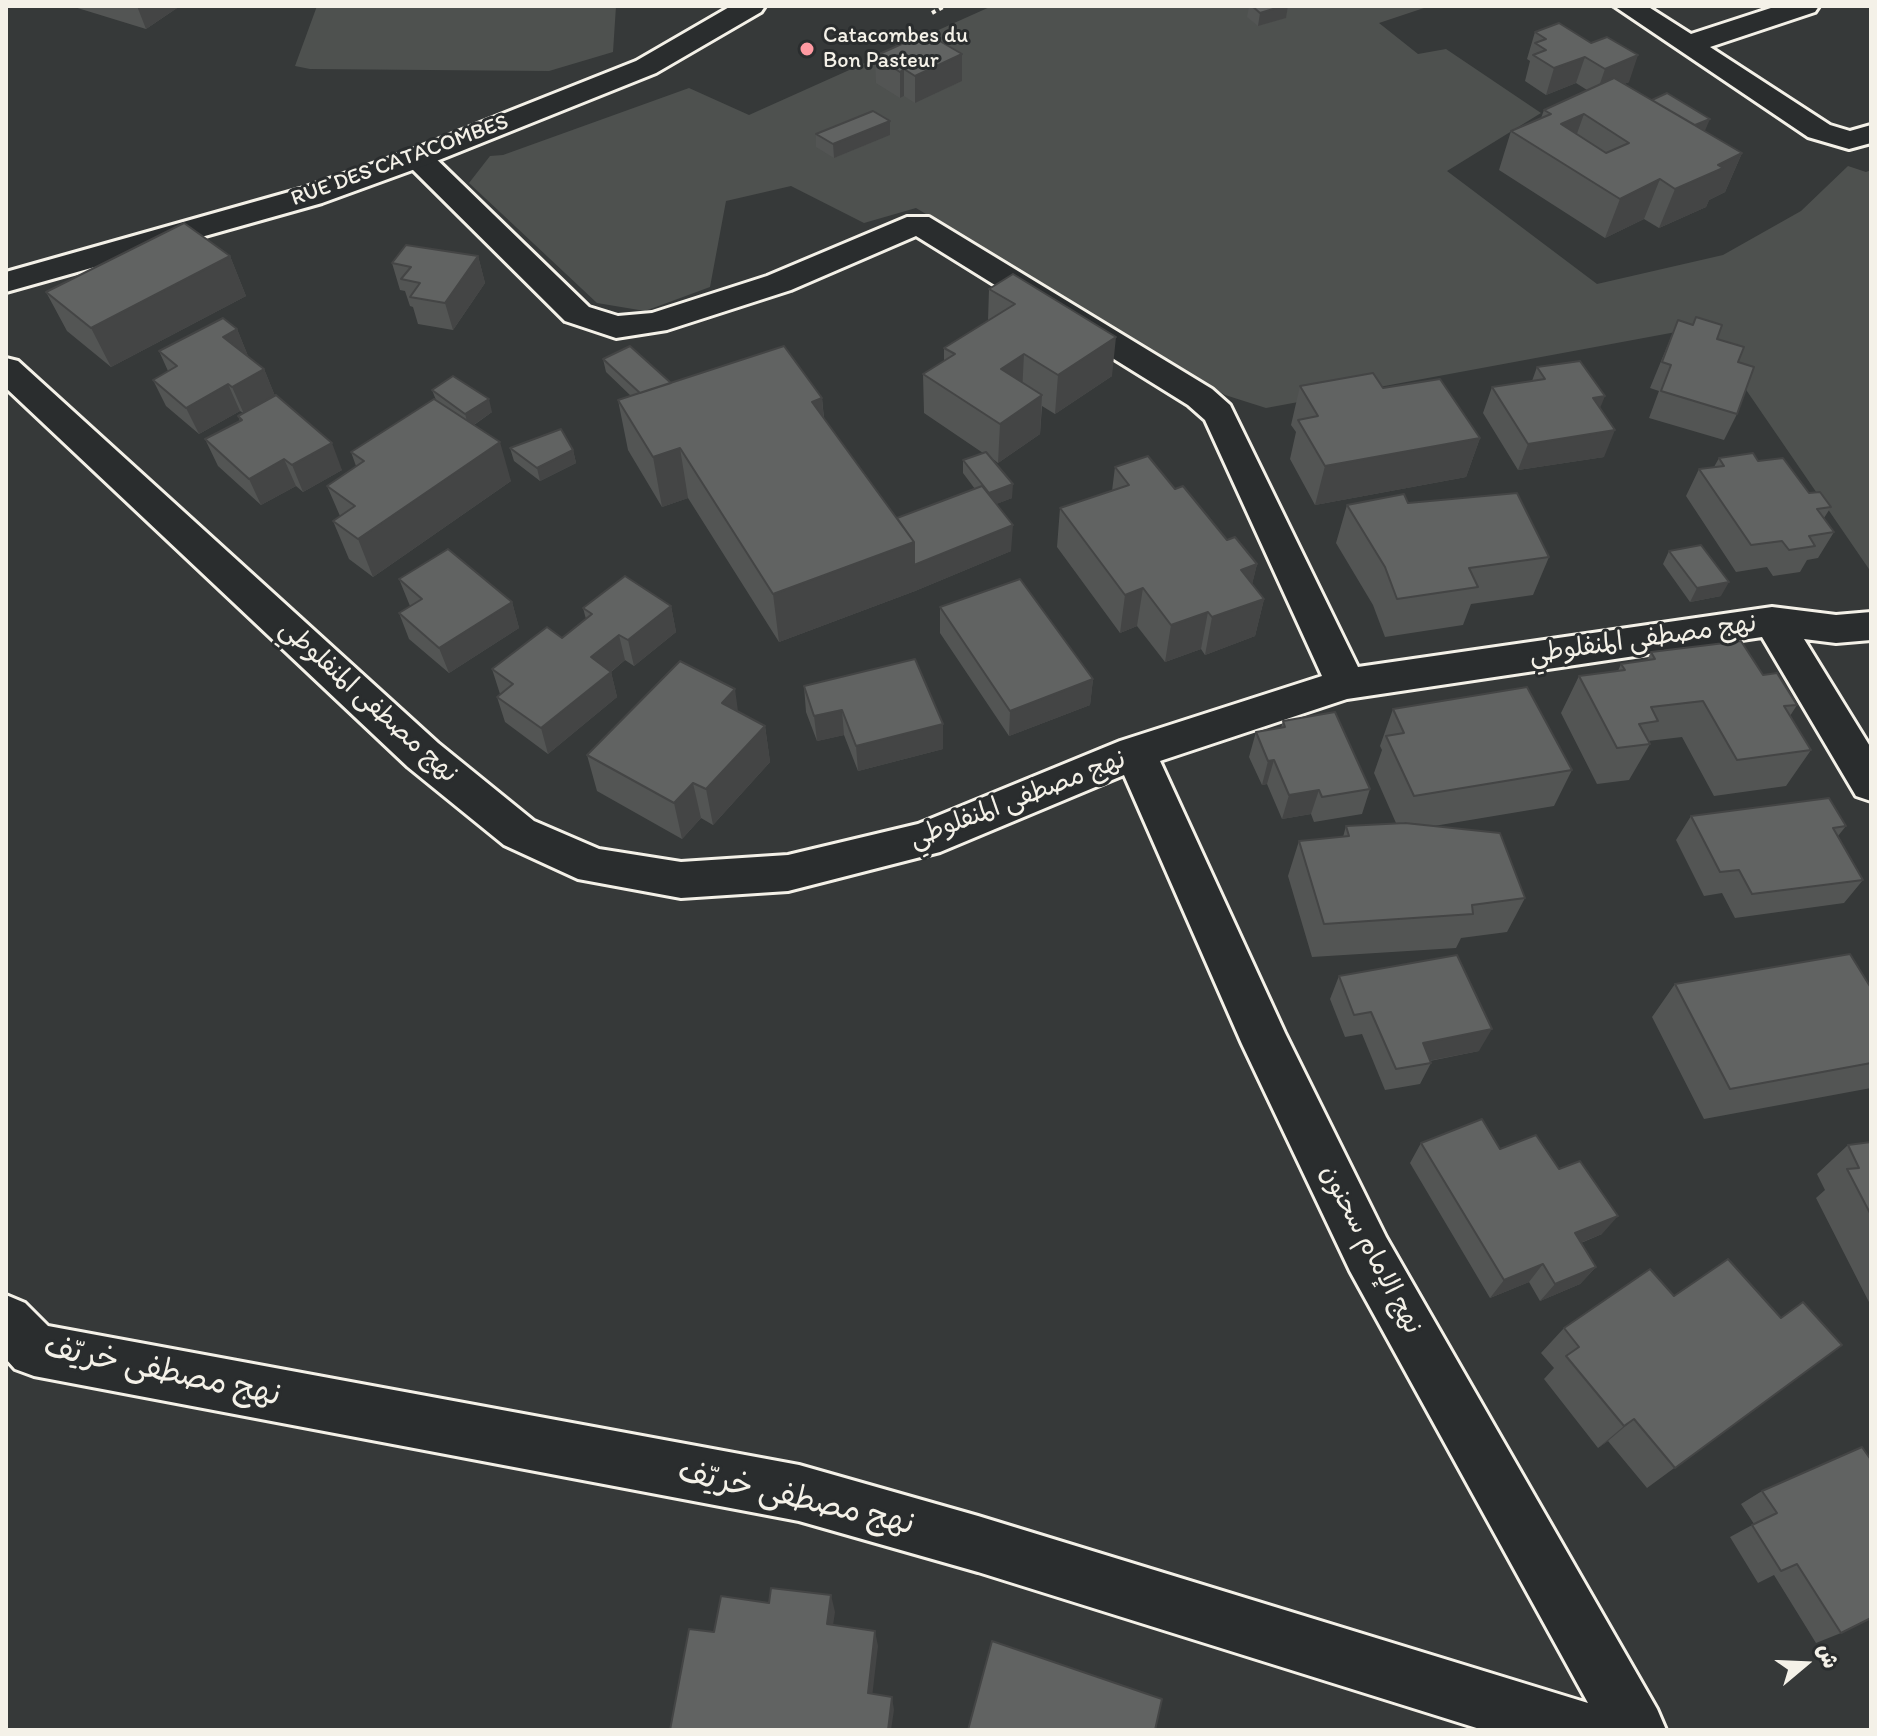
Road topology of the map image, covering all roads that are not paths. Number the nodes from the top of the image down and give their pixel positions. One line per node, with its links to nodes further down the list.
1 (751, 6): 6 (street, RUE DES CATACOMBES)
2 (1628, 6): 4 (street)
3 (1805, 6): 4 (street)
4 (1687, 45): 5 (street)
5 (1871, 134)
6 (418, 158): 7 (street, RUE DES CATACOMBES); 11 (street)
7 (15, 281)
8 (6, 369): 12 (street, نهج مصطفى المنفلوطي)
9 (1772, 621): 10 (street, نهج مصطفى المنفلوطي); 11 (street, نهج مصطفى المنفلوطي); 13 (street)
10 (1871, 626)
11 (1346, 684): 12 (street, نهج مصطفى المنفلوطي)
12 (1135, 753): 16 (street, نهج الإمام سحنون)
13 (1871, 784)
14 (15, 1340): 15 (street, نهج مصطفى خريّف)
15 (1580, 1730)
16 (1636, 1730)

